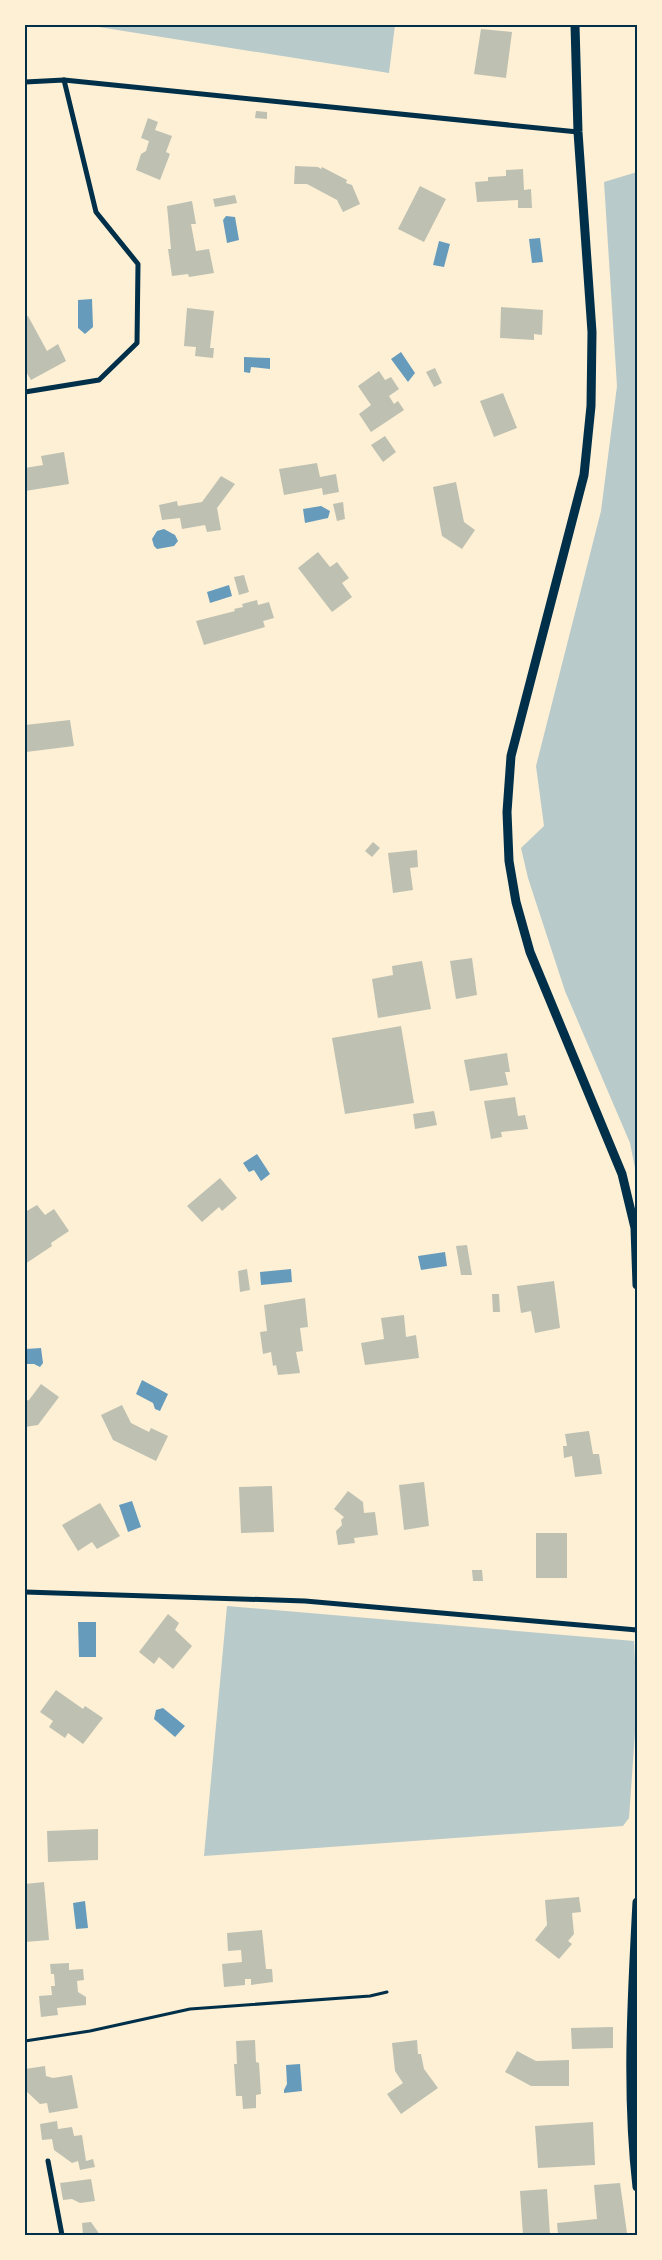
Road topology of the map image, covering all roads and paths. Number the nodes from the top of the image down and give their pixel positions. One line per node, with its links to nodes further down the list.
1 (575, 25): 4 (street)
2 (64, 80): 3 (street); 4 (street); 5 (street)
3 (25, 82)
4 (578, 132): 6 (street)
5 (25, 392)
6 (637, 1285)
7 (25, 1592): 8 (street)
8 (637, 1630)
9 (637, 1902): 13 (street)
10 (387, 1992): 11 (path)
11 (25, 2041)
12 (48, 2161): 14 (street)
13 (637, 2187)
14 (62, 2235)

